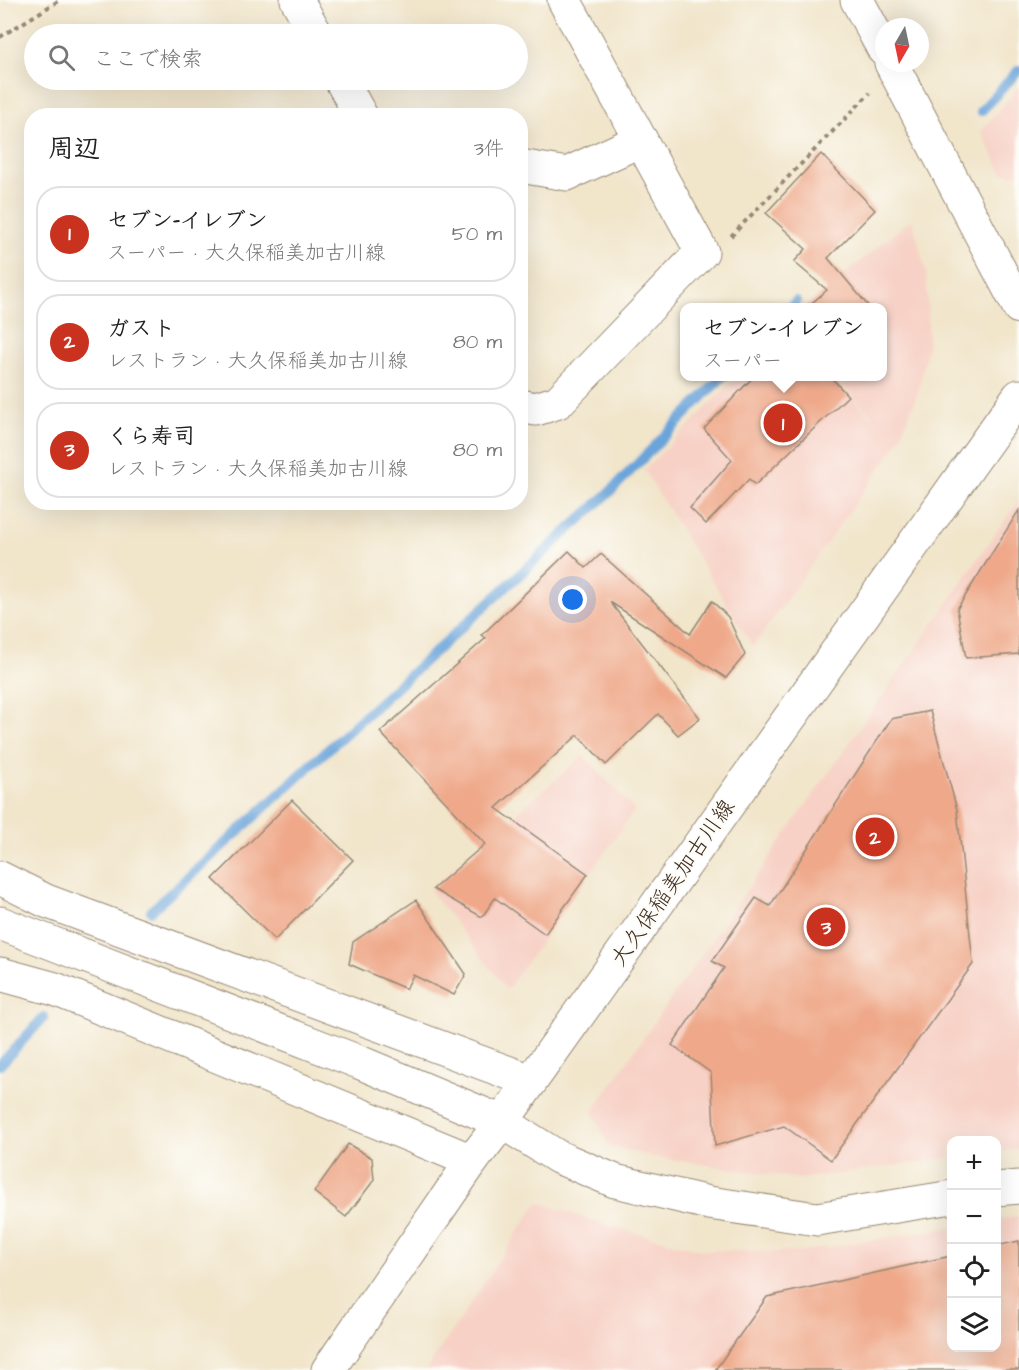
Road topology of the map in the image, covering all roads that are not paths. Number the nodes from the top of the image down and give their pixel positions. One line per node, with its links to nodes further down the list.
1 (297, 0): 4 (main road)
2 (564, 0): 9 (main road)
3 (857, 0): 5 (main road)
4 (310, 24)
5 (875, 34)
6 (895, 72): 11 (main road)
7 (347, 90): 8 (main road)
8 (357, 108)
9 (641, 140): 10 (main road); 13 (main road)
10 (528, 167)
11 (1019, 307)
12 (1019, 396): 17 (main road, 大久保稲美加古川線)
13 (528, 408)
14 (0, 878): 17 (main road)
15 (0, 923): 18 (main road)
16 (0, 974): 19 (main road)
17 (531, 1081): 18 (main road, 大久保稲美加古川線)
18 (502, 1122): 19 (main road, 大久保稲美加古川線); 22 (main road)
19 (472, 1161): 23 (main road, 大久保稲美加古川線)
20 (1019, 1187): 21 (main road)
21 (1001, 1189)
22 (947, 1198)
23 (328, 1370)

